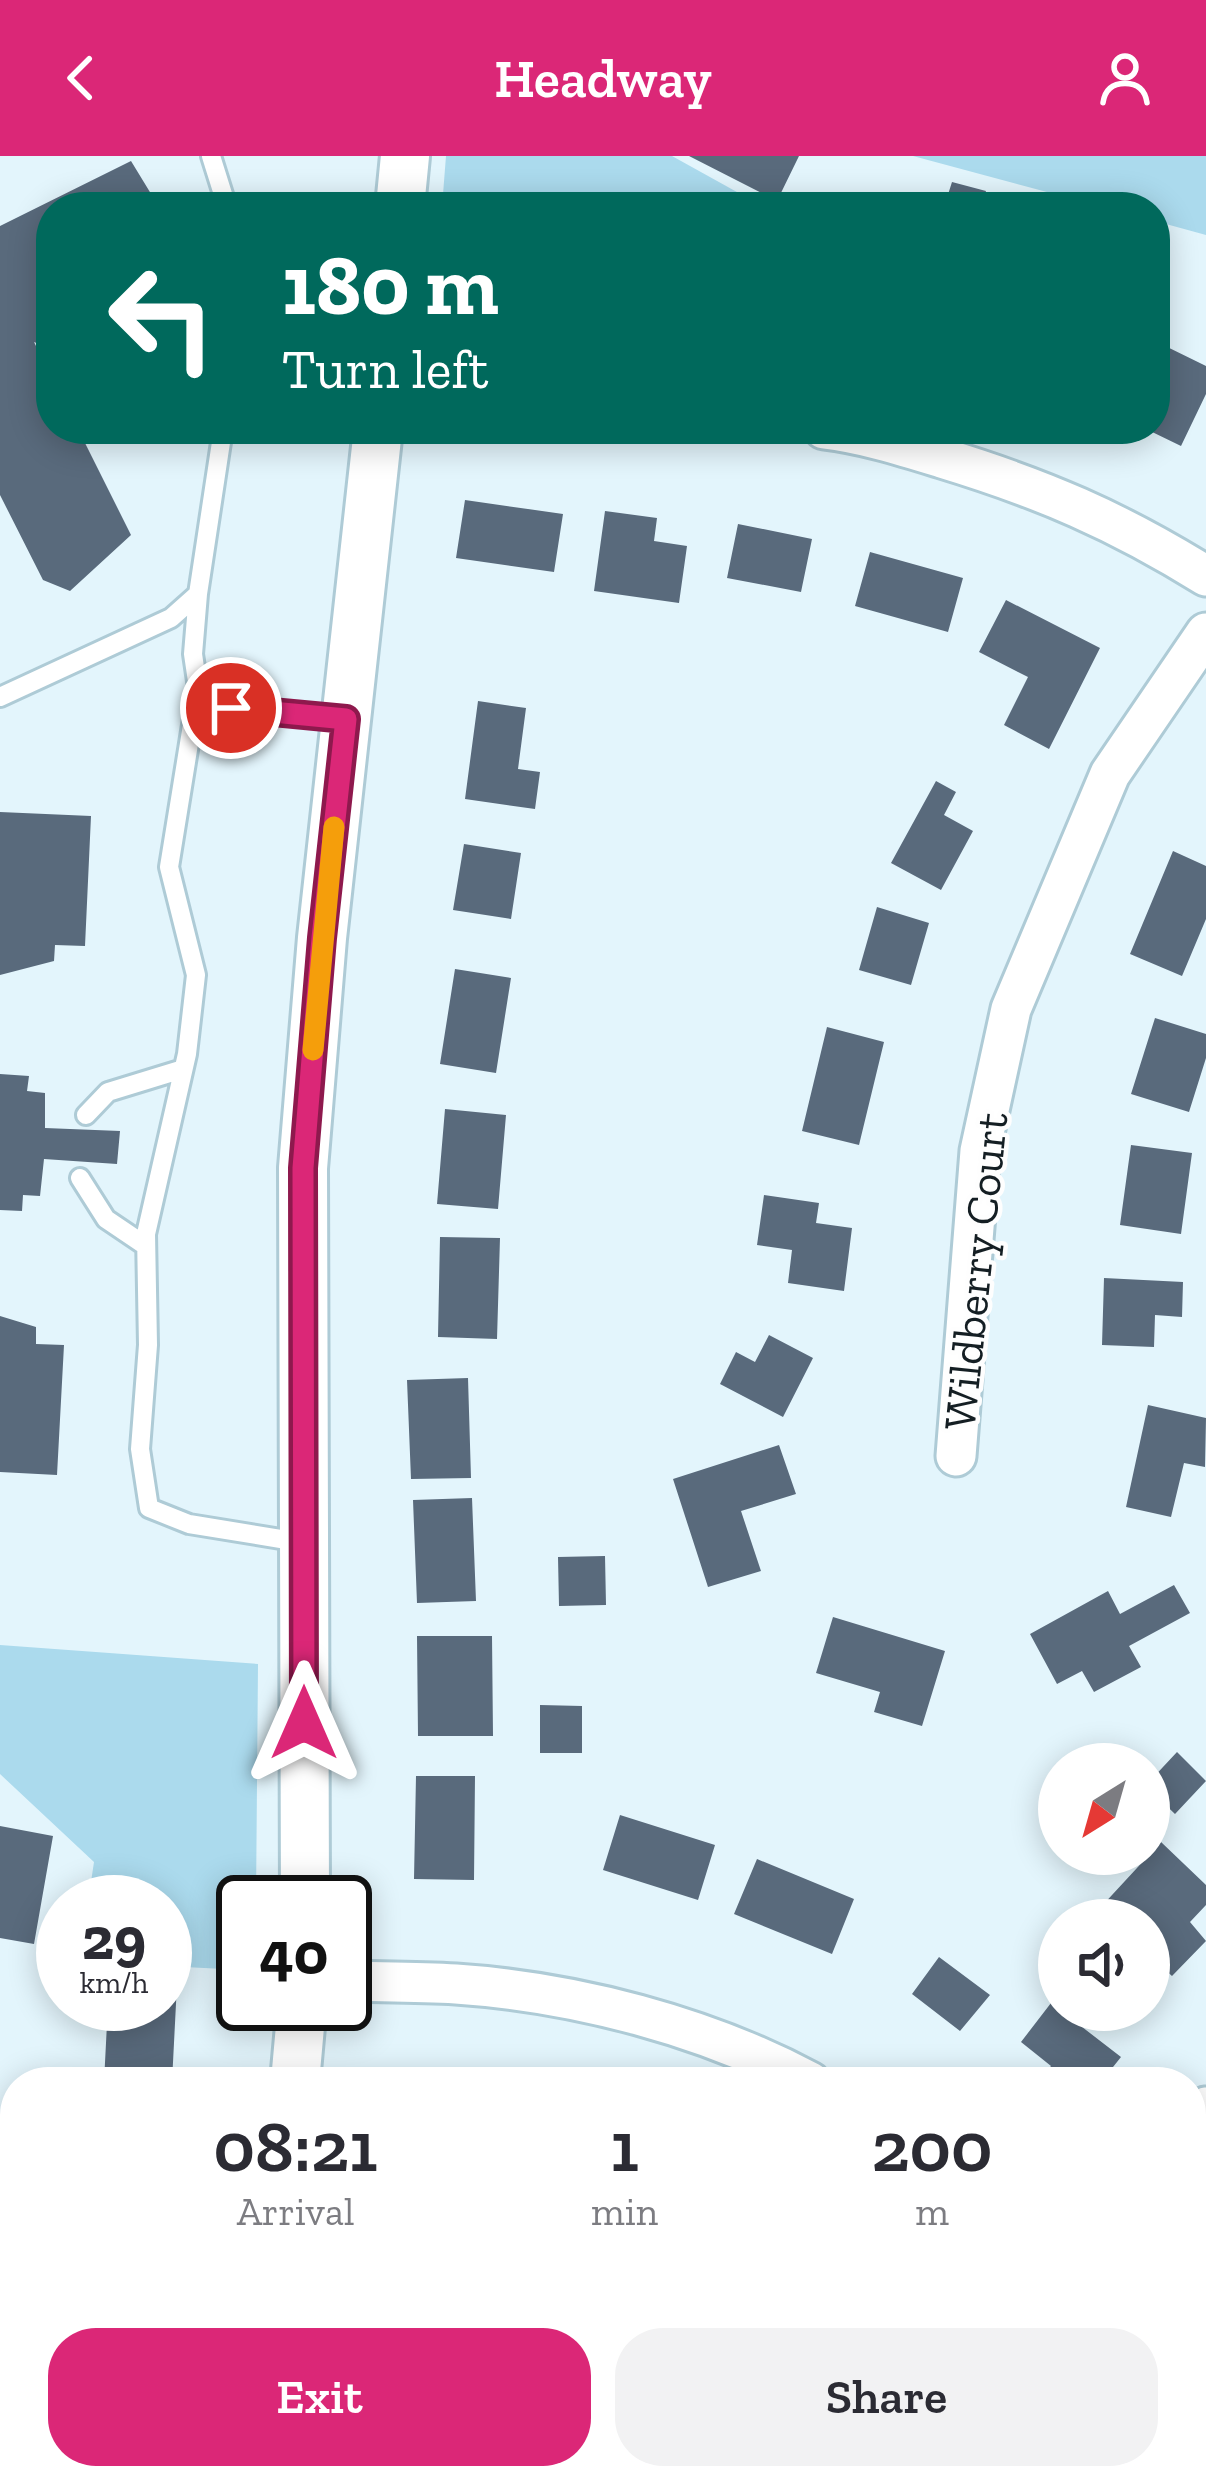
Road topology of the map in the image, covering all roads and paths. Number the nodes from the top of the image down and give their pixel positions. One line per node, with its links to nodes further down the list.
1 (211, 156): 3 (lane)
2 (405, 156): 4 (street)
3 (222, 192)
4 (401, 192)
5 (221, 444): 9 (lane)
6 (376, 444): 13 (street)
7 (896, 444): 8 (street)
8 (1206, 576)
9 (198, 594): 11 (lane); 12 (lane)
10 (1206, 633): 18 (street, Wildberry Court)
11 (198, 688): 13 (lane); 14 (lane)
12 (0, 697)
13 (346, 719): 19 (street)
14 (183, 1069): 15 (lane); 17 (lane)
15 (86, 1115)
16 (80, 1178): 17 (lane)
17 (146, 1246): 19 (lane)
18 (956, 1456)
19 (304, 1543): 20 (street)
20 (304, 1875)
21 (372, 1982): 24 (street)
22 (300, 2031): 23 (street)
23 (296, 2067)
24 (774, 2067)

